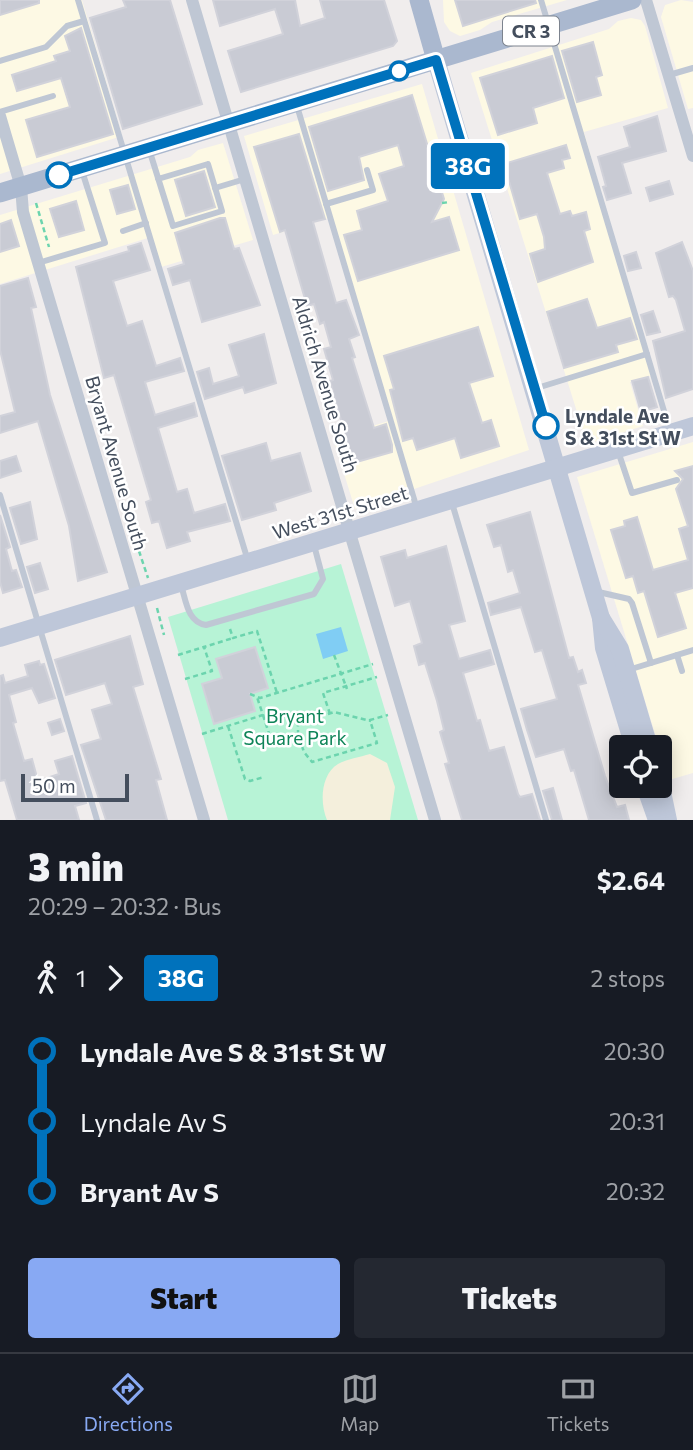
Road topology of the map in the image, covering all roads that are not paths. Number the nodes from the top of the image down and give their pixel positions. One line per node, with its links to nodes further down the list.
1 (78, 0): 8 (lane)
2 (192, 0): 17 (street, Aldrich Avenue South)
3 (419, 0): 10 (main road)
4 (541, 0): 9 (lane)
5 (632, 0): 7 (main road, CR 3)
6 (646, 0): 13 (street)
7 (603, 4): 9 (main road, CR 3)
8 (85, 21): 11 (lane); 19 (lane)
9 (549, 26): 10 (main road, CR 3); 32 (lane)
10 (436, 60): 15 (main road, CR 3); 33 (main road)
11 (0, 61)
12 (693, 68): 13 (lane)
13 (669, 75): 20 (street)
14 (53, 96): 16 (lane)
15 (296, 102): 17 (main road, CR 3); 28 (lane)
16 (0, 114): 25 (street, Bryant Avenue South)
17 (228, 123): 18 (main road, CR 3); 24 (street, Aldrich Avenue South)
18 (149, 147): 19 (main road, CR 3); 23 (lane)
19 (125, 155): 21 (main road, CR 3); 29 (lane)
20 (693, 156)
21 (81, 168): 25 (main road, CR 3); 31 (lane)
22 (367, 170): 28 (lane)
23 (158, 179): 26 (lane); 26 (lane)
24 (245, 179): 26 (lane); 42 (street, Aldrich Avenue South)
25 (21, 187): 27 (main road, CR 3); 31 (street, Bryant Avenue South)
26 (215, 188)
27 (0, 193)
28 (326, 204): 41 (lane)
29 (146, 223): 30 (lane); 44 (lane)
30 (123, 231)
31 (38, 263): 47 (street, Bryant Avenue South)
32 (648, 354): 33 (lane); 35 (lane)
33 (535, 388): 37 (main road)
34 (693, 426): 35 (main road, West 31st Street)
35 (671, 433): 36 (main road, West 31st Street)
36 (617, 449): 37 (main road, West 31st Street); 38 (lane)
37 (558, 467): 40 (main road, West 31st Street); 46 (main road)
38 (677, 480)
39 (0, 495): 49 (lane)
40 (451, 500): 41 (main road, West 31st Street); 63 (lane)
41 (417, 510): 42 (main road, West 31st Street)
42 (351, 531): 43 (main road, West 31st Street); 62 (street, Aldrich Avenue South)
43 (313, 542): 44 (main road, West 31st Street); 45 (lane)
44 (248, 562): 45 (main road, West 31st Street)
45 (181, 583): 47 (main road, West 31st Street)
46 (594, 591): 48 (main road); 53 (lane)
47 (136, 596): 49 (main road, West 31st Street); 61 (street, Bryant Avenue South)
48 (601, 618): 54 (main road); 56 (main road)
49 (40, 626): 50 (main road, West 31st Street); 60 (lane)
50 (0, 638)
51 (693, 650): 52 (lane)
52 (677, 655): 53 (lane); 55 (lane)
53 (651, 663): 54 (lane)
54 (626, 670): 57 (main road)
55 (682, 671)
56 (630, 735)
57 (645, 735)
58 (649, 798): 64 (main road)
59 (663, 798): 65 (main road)
60 (97, 820)
61 (204, 820)
62 (435, 820)
63 (546, 820)
64 (657, 820)
65 (668, 820)

